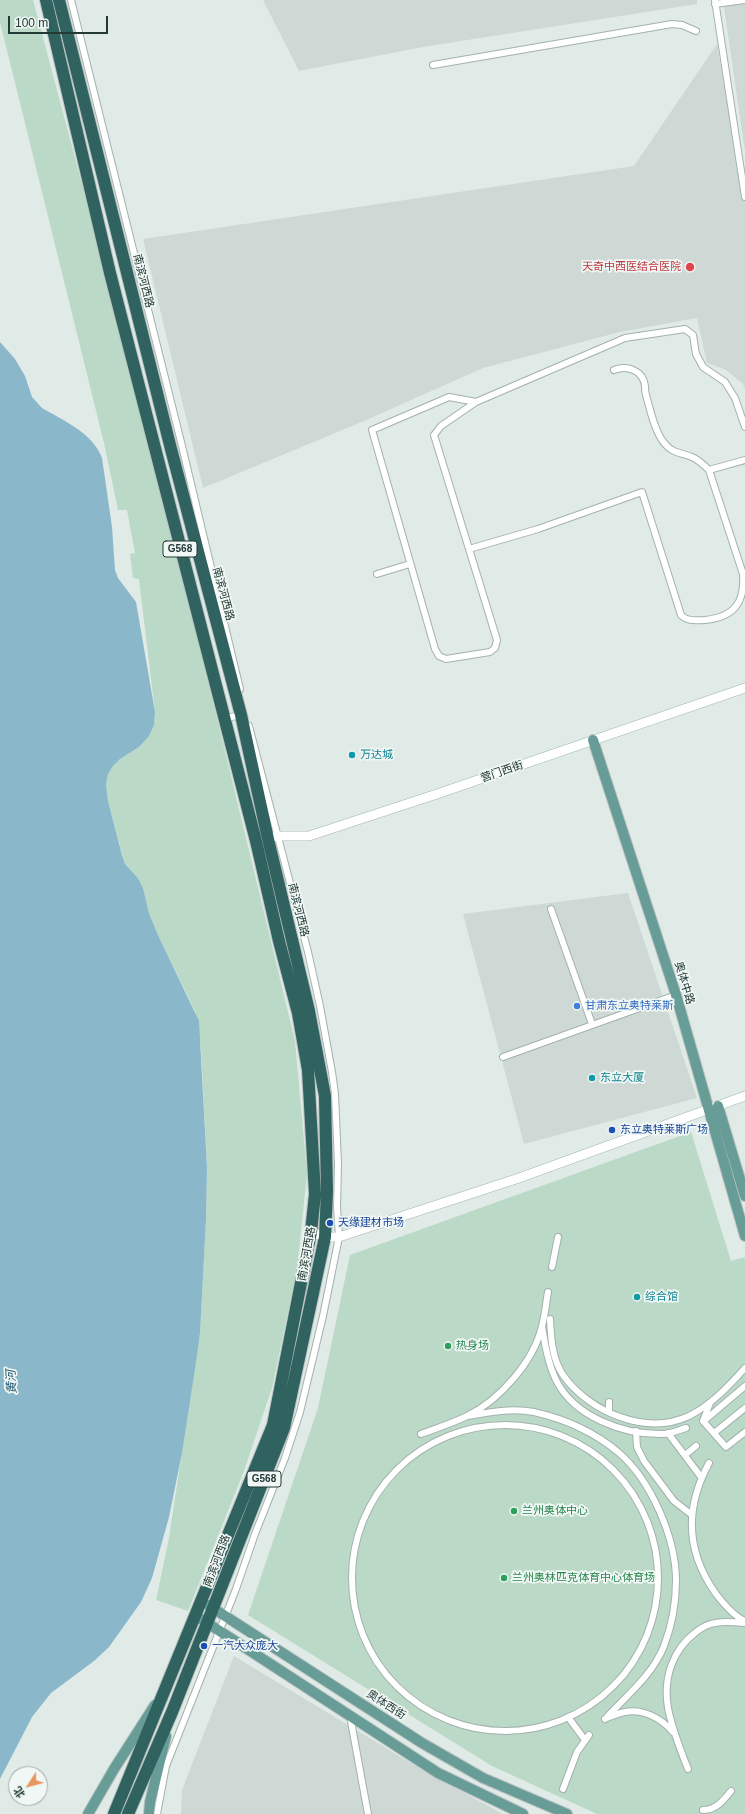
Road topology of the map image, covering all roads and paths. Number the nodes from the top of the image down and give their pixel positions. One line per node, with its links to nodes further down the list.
1 (46, 0): 19 (highway, 南滨河西路 / G568)
2 (59, 0): 18 (highway, 南滨河西路 / G568)
3 (71, 0): 18 (street, 南滨河西路)
4 (745, 0): 5 (street)
5 (715, 2): 8 (street)
6 (696, 31): 7 (street)
7 (433, 65)
8 (745, 197)
9 (614, 370): 13 (street)
10 (476, 402): 11 (street); 14 (street); 15 (street)
11 (745, 427)
12 (745, 460): 13 (street)
13 (709, 470): 14 (street)
14 (469, 549): 15 (street)
15 (410, 564): 16 (street)
16 (377, 574)
17 (745, 688): 20 (street, 营门西街)
18 (243, 714): 19 (street); 21 (highway, 南滨河西路 / G568)
19 (224, 719): 21 (highway, 南滨河西路 / G568)
20 (593, 740): 21 (street, 营门西街); 23 (main road, 奥体中路)
21 (267, 839): 30 (highway, 南滨河西路 / G568); 32 (highway, 南滨河西路 / G568); 33 (street, 南滨河西路)
22 (551, 909): 24 (street)
23 (676, 995): 24 (street); 28 (main road, 奥体中路)
24 (592, 1024): 25 (street)
25 (503, 1058)
26 (745, 1096): 27 (street)
27 (718, 1106): 28 (street); 29 (main road)
28 (707, 1110): 31 (main road, 奥体中路); 33 (street)
29 (745, 1196)
30 (311, 1232): 32 (street); 58 (highway, 南滨河西路 / G568)
31 (745, 1236)
32 (325, 1237): 33 (street); 59 (highway, 南滨河西路 / G568)
33 (338, 1237): 61 (street, 南滨河西路)
34 (558, 1237): 35 (street)
35 (552, 1266)
36 (548, 1292): 38 (street)
37 (550, 1319): 44 (street)
38 (542, 1326): 45 (street); 48 (street)
39 (745, 1368): 42 (street)
40 (745, 1386): 46 (street)
41 (609, 1402): 44 (street)
42 (710, 1403): 44 (street); 46 (street)
43 (745, 1408): 51 (street)
44 (609, 1412)
45 (468, 1416): 52 (street); 69 (street)
46 (703, 1421): 51 (street)
47 (686, 1428): 50 (street)
48 (636, 1431): 50 (street); 57 (street)
49 (745, 1432): 51 (street)
50 (668, 1433): 54 (street)
51 (714, 1433)
52 (421, 1434)
53 (696, 1446): 54 (street)
54 (685, 1455): 56 (street)
55 (709, 1463): 56 (street)
56 (701, 1477): 57 (street)
57 (692, 1515): 63 (street)
58 (201, 1601): 59 (main road, 奥体西街); 60 (highway, 南滨河西路 / G568)
59 (212, 1608): 61 (main road, 奥体西街); 62 (highway, 南滨河西路 / G568)
60 (195, 1615): 62 (main road); 65 (highway, 南滨河西路 / G568)
61 (226, 1616): 64 (street, 南滨河西路); 81 (main road, 奥体西街)
62 (206, 1622): 64 (main road); 66 (highway, 南滨河西路 / G568)
63 (745, 1622): 69 (street)
64 (219, 1631): 67 (main road); 78 (street, 南滨河西路)
65 (166, 1688): 74 (main road); 75 (highway, 南滨河西路 / G568)
66 (172, 1712): 76 (highway, 南滨河西路 / G568); 77 (main road)
67 (350, 1716): 79 (street); 80 (main road)
68 (568, 1718): 68 (street); 71 (street)
69 (674, 1733): 70 (street)
70 (688, 1769)
71 (563, 1788)
72 (731, 1791): 73 (street)
73 (703, 1810)
74 (88, 1814)
75 (114, 1814)
76 (128, 1814)
77 (149, 1814)
78 (158, 1814)
79 (368, 1814)
80 (523, 1814)
81 (567, 1814)

